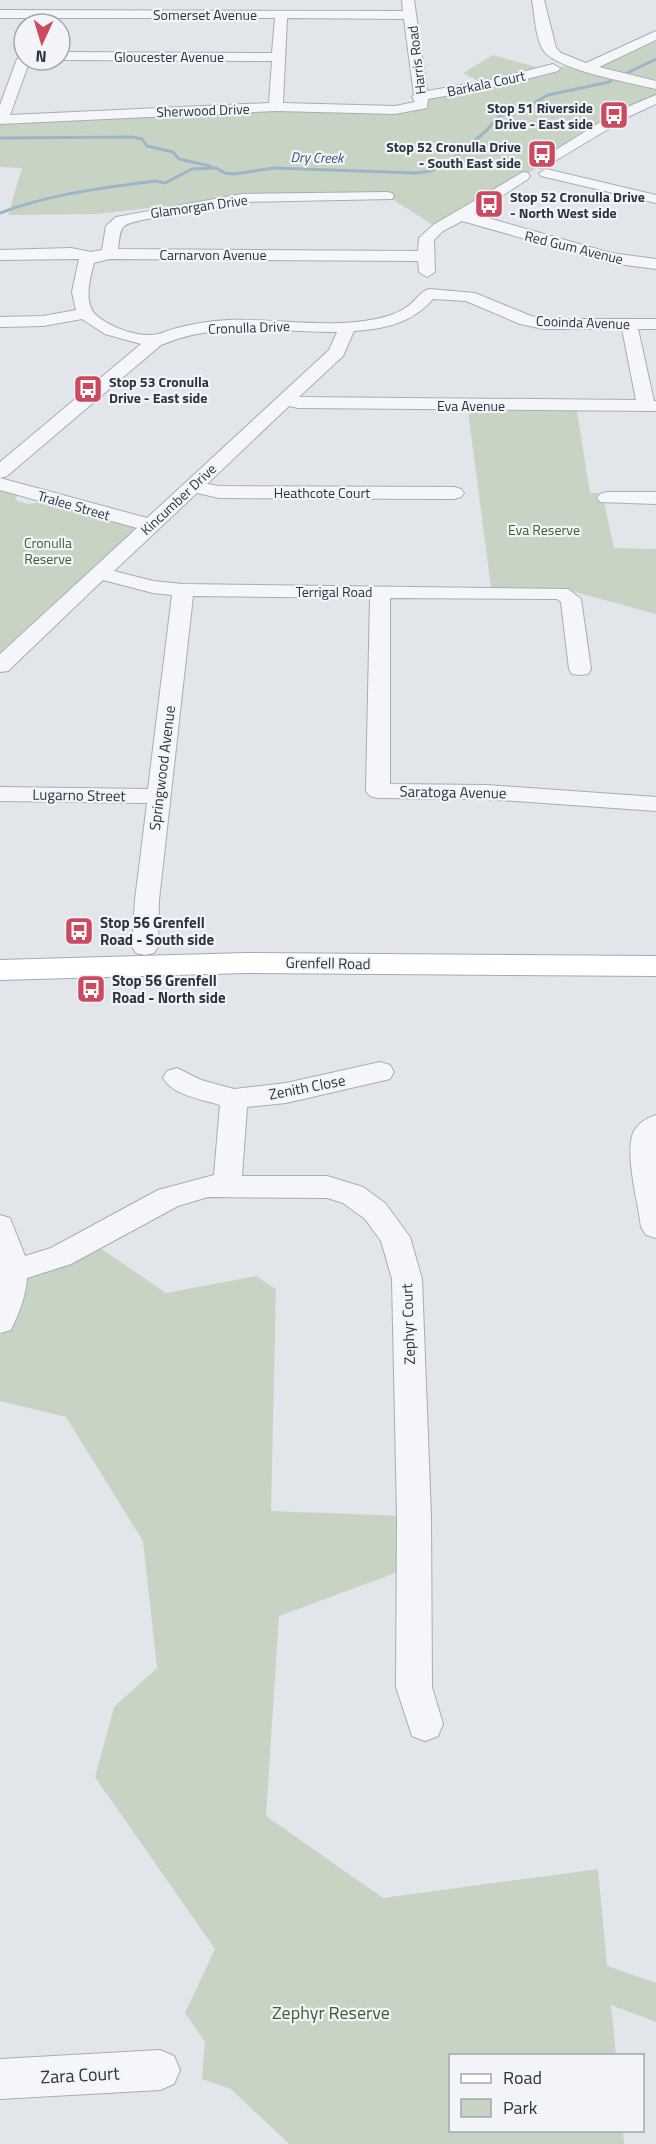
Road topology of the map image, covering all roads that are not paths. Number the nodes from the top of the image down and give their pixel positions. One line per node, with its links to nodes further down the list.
1 (139, 0): 5 (street)
2 (408, 0): 7 (street, Harris Road)
3 (538, 0): 12 (street)
4 (0, 14): 5 (street, Somerset Avenue)
5 (136, 14): 6 (street, Somerset Avenue)
6 (281, 15): 7 (street, Somerset Avenue); 10 (street)
7 (411, 15): 16 (street, Harris Road)
8 (656, 35): 12 (street)
9 (72, 56): 10 (street, Gloucester Avenue)
10 (279, 57): 18 (street)
11 (553, 68): 16 (street, Barkala Court)
12 (588, 68): 14 (street)
13 (15, 72): 21 (street)
14 (656, 85)
15 (141, 96): 20 (street)
16 (419, 97): 19 (street, Harris Road)
17 (656, 99): 22 (street)
18 (276, 107): 19 (street, Sherwood Drive); 20 (street, Sherwood Drive)
19 (407, 109)
20 (136, 113): 21 (street, Sherwood Drive)
21 (1, 120)
22 (543, 169): 24 (street); 25 (street)
23 (387, 196): 26 (street, Glamorgan Drive)
24 (656, 199)
25 (459, 215): 29 (street); 30 (street, Red Gum Avenue)
26 (109, 254): 28 (street, Carnarvon Avenue); 29 (street, Carnarvon Avenue)
27 (0, 255): 28 (street, Carnarvon Avenue)
28 (91, 256): 32 (street)
29 (427, 256): 31 (street)
30 (656, 264)
31 (429, 294): 34 (street, Cooinda Avenue); 36 (street, Cronulla Drive)
32 (84, 314): 33 (street); 37 (street)
33 (0, 322)
34 (629, 324): 35 (street, Cooinda Avenue); 39 (street)
35 (656, 324)
36 (346, 327): 37 (street, Cronulla Drive); 38 (street, Kincumber Drive)
37 (155, 341): 40 (street, Cronulla Drive)
38 (286, 399): 39 (street, Eva Avenue); 42 (street, Kincumber Drive)
39 (651, 406)
40 (0, 472)
41 (0, 484): 46 (street, Tralee Street)
42 (192, 486): 43 (street, Heathcote Court); 46 (street, Kincumber Drive)
43 (454, 493)
44 (607, 498): 45 (street)
45 (656, 498)
46 (149, 525): 47 (street, Kincumber Drive)
47 (98, 573): 48 (street, Terrigal Road); 50 (street, Kincumber Drive)
48 (183, 590): 49 (street, Terrigal Road); 53 (street, Springwood Avenue)
49 (380, 591): 51 (street, Terrigal Road); 54 (street, Saratoga Avenue)
50 (0, 666)
51 (580, 669)
52 (0, 794): 53 (street, Lugarno Street)
53 (158, 796): 56 (street, Springwood Avenue)
54 (656, 804)
55 (656, 946): 56 (main road, Grenfell Road)
56 (144, 947): 57 (main road, Grenfell Road)
57 (0, 950)
58 (656, 966): 59 (main road, Grenfell Road)
59 (0, 970)
60 (380, 1072): 62 (street, Zenith Close)
61 (177, 1078): 62 (street, Zenith Close)
62 (234, 1099): 64 (street)
63 (656, 1125): 66 (street)
64 (226, 1186): 67 (street, Zephyr Court); 69 (street, Zephyr Court)
65 (0, 1226): 67 (street)
66 (656, 1227)
67 (12, 1271): 68 (street)
68 (0, 1321)
69 (425, 1724)
70 (160, 2070): 71 (street, Zara Court)
71 (0, 2079)

